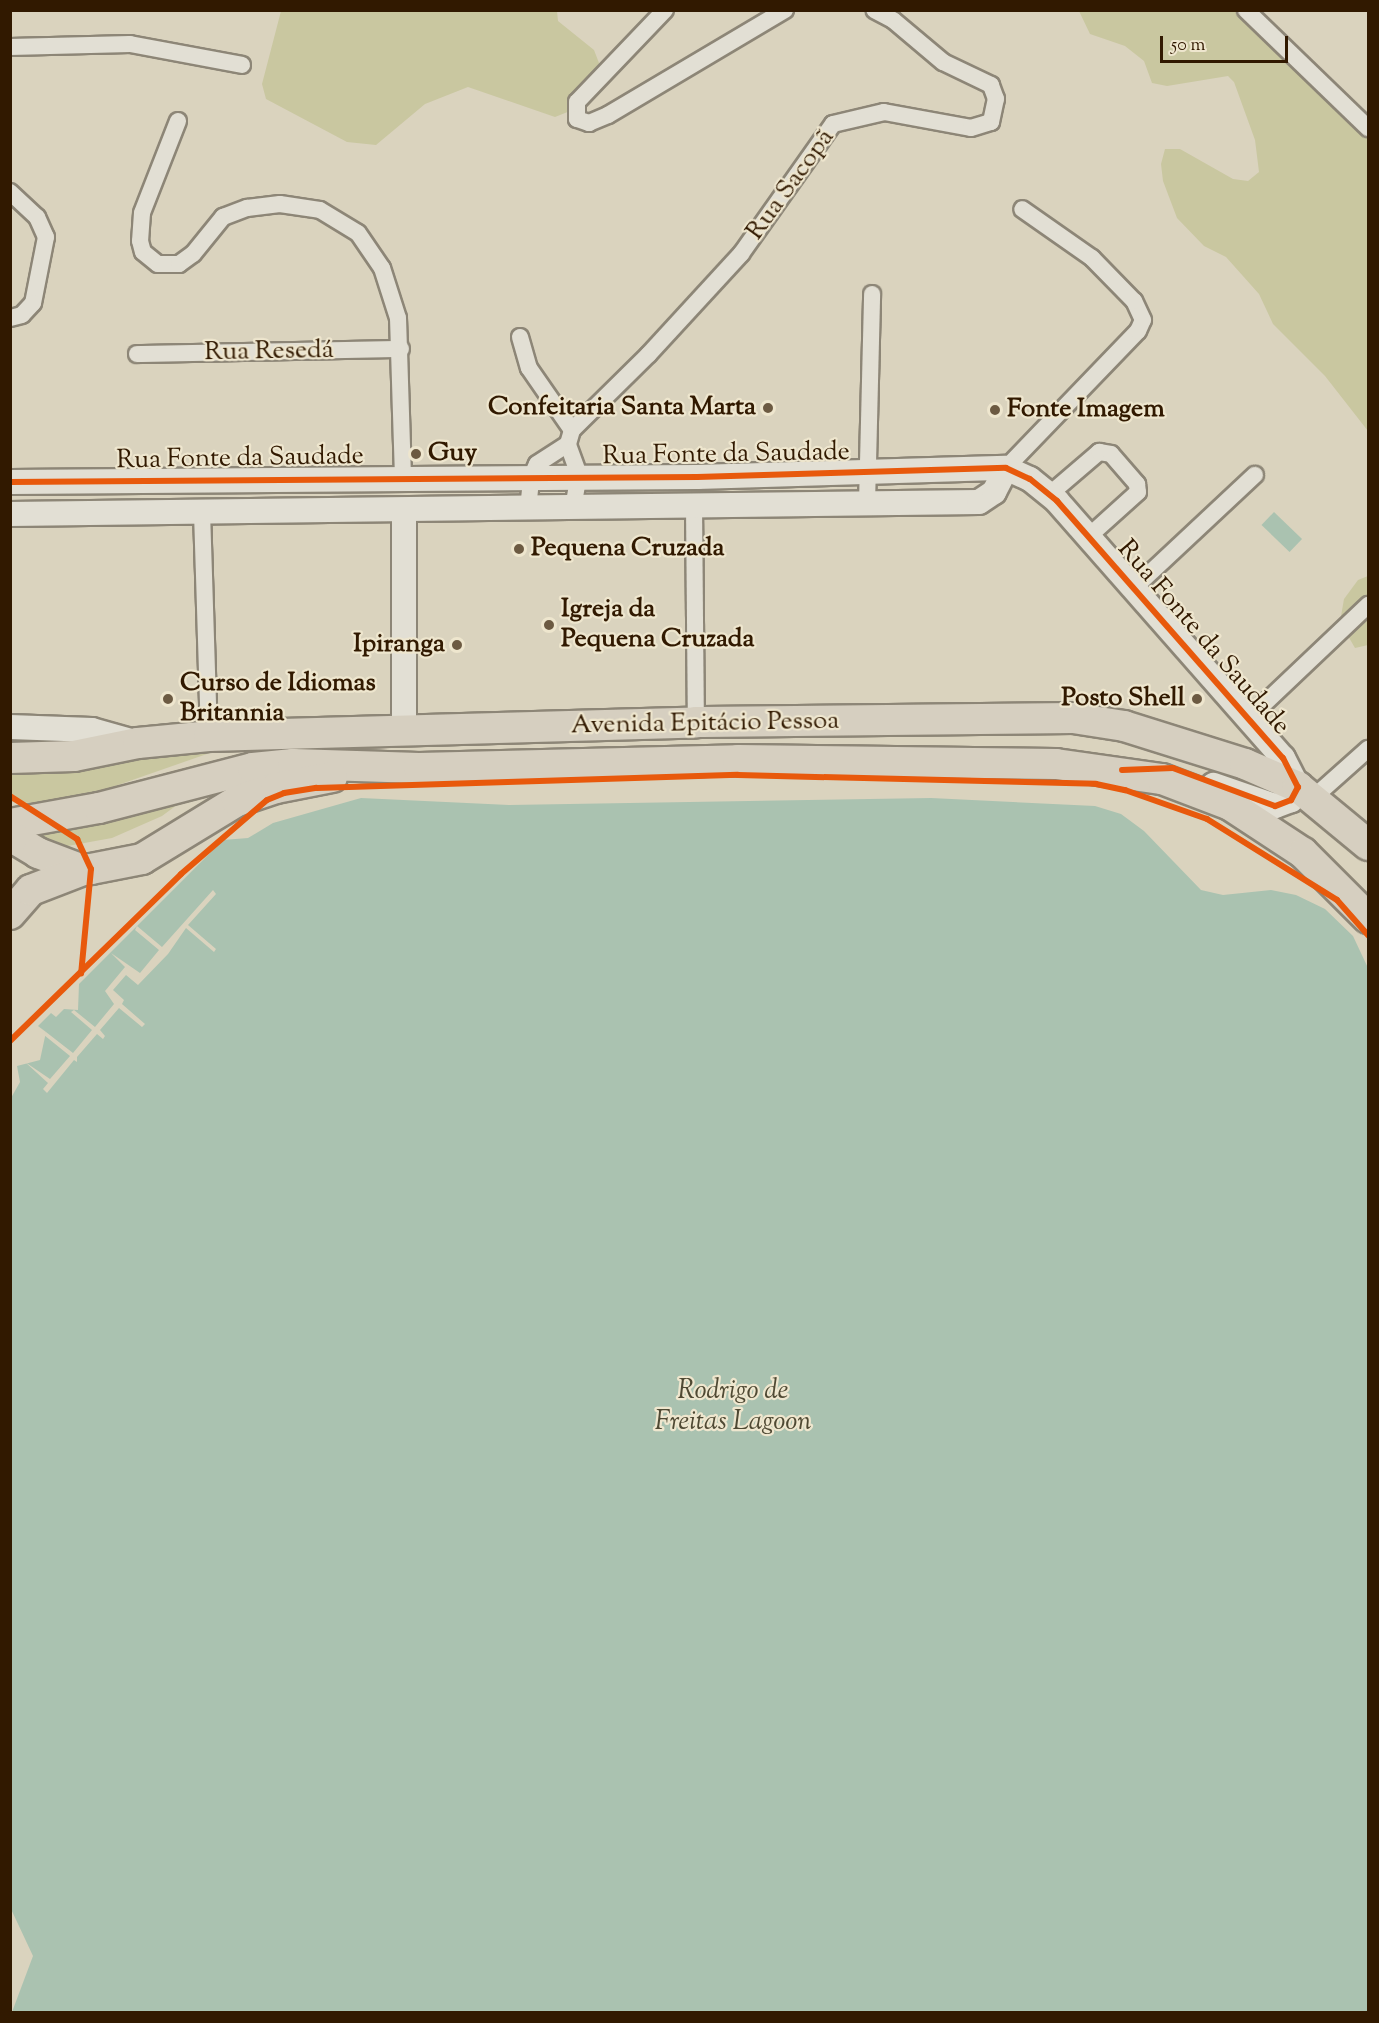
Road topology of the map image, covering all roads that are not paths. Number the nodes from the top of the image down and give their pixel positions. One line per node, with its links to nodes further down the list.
1 (665, 10): 2 (street)
2 (785, 10)
3 (874, 10): 16 (street, Rua Sacopã)
4 (1246, 10): 8 (street)
5 (15, 48): 6 (street)
6 (242, 65)
7 (178, 121): 14 (street)
8 (1368, 128)
9 (10, 192): 12 (street)
10 (1022, 209): 17 (street)
11 (872, 294): 18 (street)
12 (10, 318)
13 (520, 337): 16 (street)
14 (401, 350): 15 (street, Rua Resedá); 20 (street)
15 (136, 354)
16 (570, 437): 21 (street); 22 (street, Rua Sacopã)
17 (1006, 468): 18 (street, Rua Fonte da Saudade); 24 (street, Rua Fonte da Saudade); 25 (street, Rua Fonte da Saudade)
18 (866, 472): 21 (street, Rua Fonte da Saudade); 25 (street)
19 (1255, 475): 33 (street)
20 (403, 476): 22 (street, Rua Fonte da Saudade); 23 (street, Rua Fonte da Saudade)
21 (579, 476): 22 (street, Rua Fonte da Saudade); 27 (street)
22 (531, 478): 28 (street)
23 (10, 482)
24 (1050, 494): 32 (street, Rua Fonte da Saudade); 32 (street)
25 (867, 504): 26 (street, Rua Fonte da Saudade)
26 (694, 505): 27 (street, Rua Fonte da Saudade); 36 (street)
27 (573, 508): 28 (street, Rua Fonte da Saudade)
28 (528, 509): 29 (street, Rua Fonte da Saudade)
29 (404, 510): 30 (street, Rua Fonte da Saudade); 38 (street)
30 (202, 512): 31 (street, Rua Fonte da Saudade); 39 (street)
31 (10, 514)
32 (1088, 537): 33 (street, Rua Fonte da Saudade)
33 (1133, 589): 35 (street, Rua Fonte da Saudade)
34 (1368, 605): 35 (street)
35 (1248, 719): 45 (street, Rua Fonte da Saudade)
36 (696, 722): 38 (highway, Avenida Epitácio Pessoa); 45 (highway, Avenida Epitácio Pessoa)
37 (10, 727): 40 (street)
38 (404, 731): 39 (highway, Avenida Epitácio Pessoa)
39 (209, 736): 40 (highway, Avenida Epitácio Pessoa)
40 (138, 743): 42 (highway, Avenida Epitácio Pessoa)
41 (1368, 749): 45 (street)
42 (10, 758)
43 (419, 768): 44 (highway, Avenida Epitácio Pessoa); 46 (highway, Avenida Epitácio Pessoa); 49 (highway)
44 (1122, 770): 45 (street); 51 (highway, Avenida Epitácio Pessoa)
45 (1306, 793): 48 (highway, Avenida Epitácio Pessoa)
46 (10, 824)
47 (10, 836): 49 (highway)
48 (1368, 845)
49 (83, 870): 50 (highway)
50 (10, 914)
51 (1368, 918)

